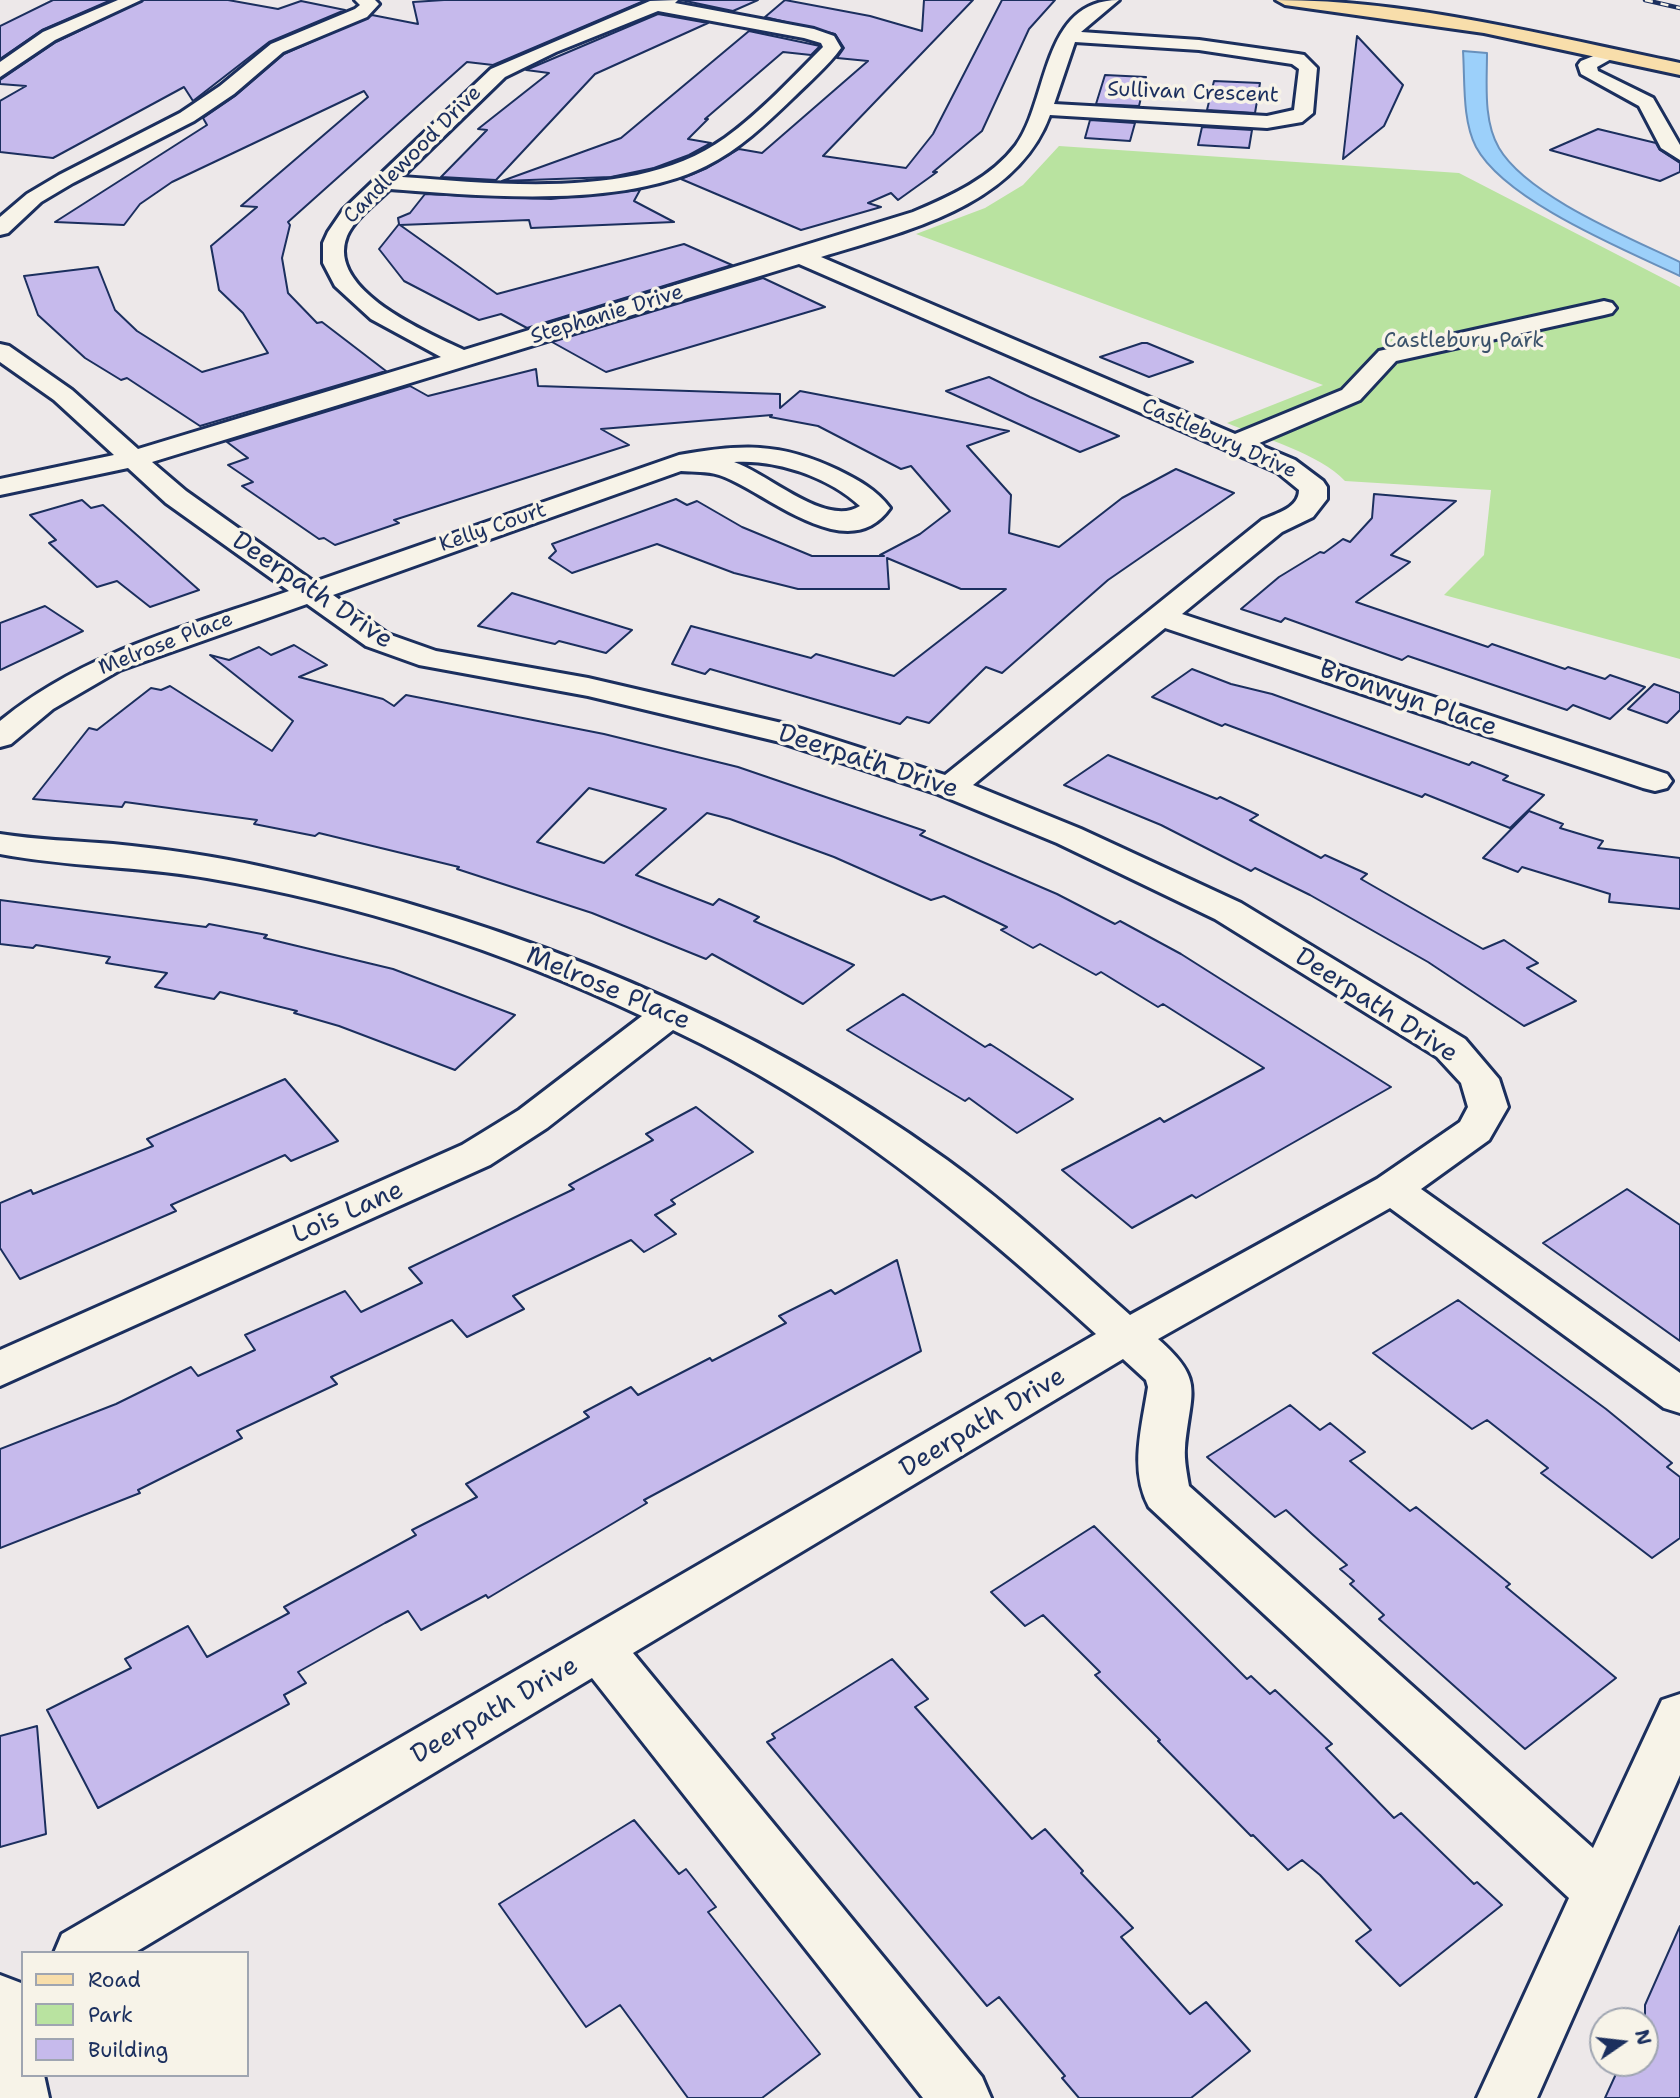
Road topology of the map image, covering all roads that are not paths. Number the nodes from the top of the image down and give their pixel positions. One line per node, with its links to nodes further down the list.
1 (132, 0): 9 (street)
2 (363, 0): 13 (street)
3 (1110, 0): 6 (street, Stephanie Drive)
4 (1285, 0): 7 (main road)
5 (663, 3): 12 (street, Candlewood Drive); 12 (street)
6 (1068, 36): 10 (street, Stephanie Drive); 10 (street, Sullivan Crescent)
7 (1611, 54): 8 (main road); 11 (street)
8 (1680, 69)
9 (0, 71)
10 (1041, 109): 14 (street, Stephanie Drive)
11 (1680, 154)
12 (384, 182): 17 (street, Candlewood Drive)
13 (0, 228)
14 (800, 256): 17 (street, Stephanie Drive); 18 (street, Castlebury Drive)
15 (1604, 308): 18 (street)
16 (0, 351): 19 (street, Deerpath Drive)
17 (463, 359): 19 (street, Stephanie Drive)
18 (1234, 444): 23 (street, Castlebury Drive)
19 (133, 459): 21 (street, Stephanie Drive); 22 (street, Deerpath Drive)
20 (679, 463): 20 (street, Kelly Court); 22 (street, Kelly Court)
21 (0, 487)
22 (308, 593): 24 (street, Melrose Place); 26 (street, Deerpath Drive)
23 (1161, 617): 25 (street, Bronwyn Place); 26 (street, Castlebury Drive)
24 (0, 737)
25 (1655, 781)
26 (950, 787): 29 (street, Deerpath Drive)
27 (0, 844): 28 (street, Melrose Place)
28 (670, 1013): 30 (street, Melrose Place); 31 (street, Lois Lane)
29 (1392, 1189): 30 (street, Deerpath Drive); 32 (street)
30 (1126, 1337): 33 (street, Deerpath Drive); 35 (street, Melrose Place)
31 (0, 1369)
32 (1680, 1396)
33 (600, 1650): 36 (street, Deerpath Drive); 41 (street)
34 (1680, 1716): 35 (street)
35 (1601, 1891): 42 (street)
36 (85, 1951)
37 (21, 1983): 38 (street)
38 (0, 1993)
39 (0, 2002): 40 (street)
40 (19, 2098)
41 (961, 2098)
42 (1507, 2098)

